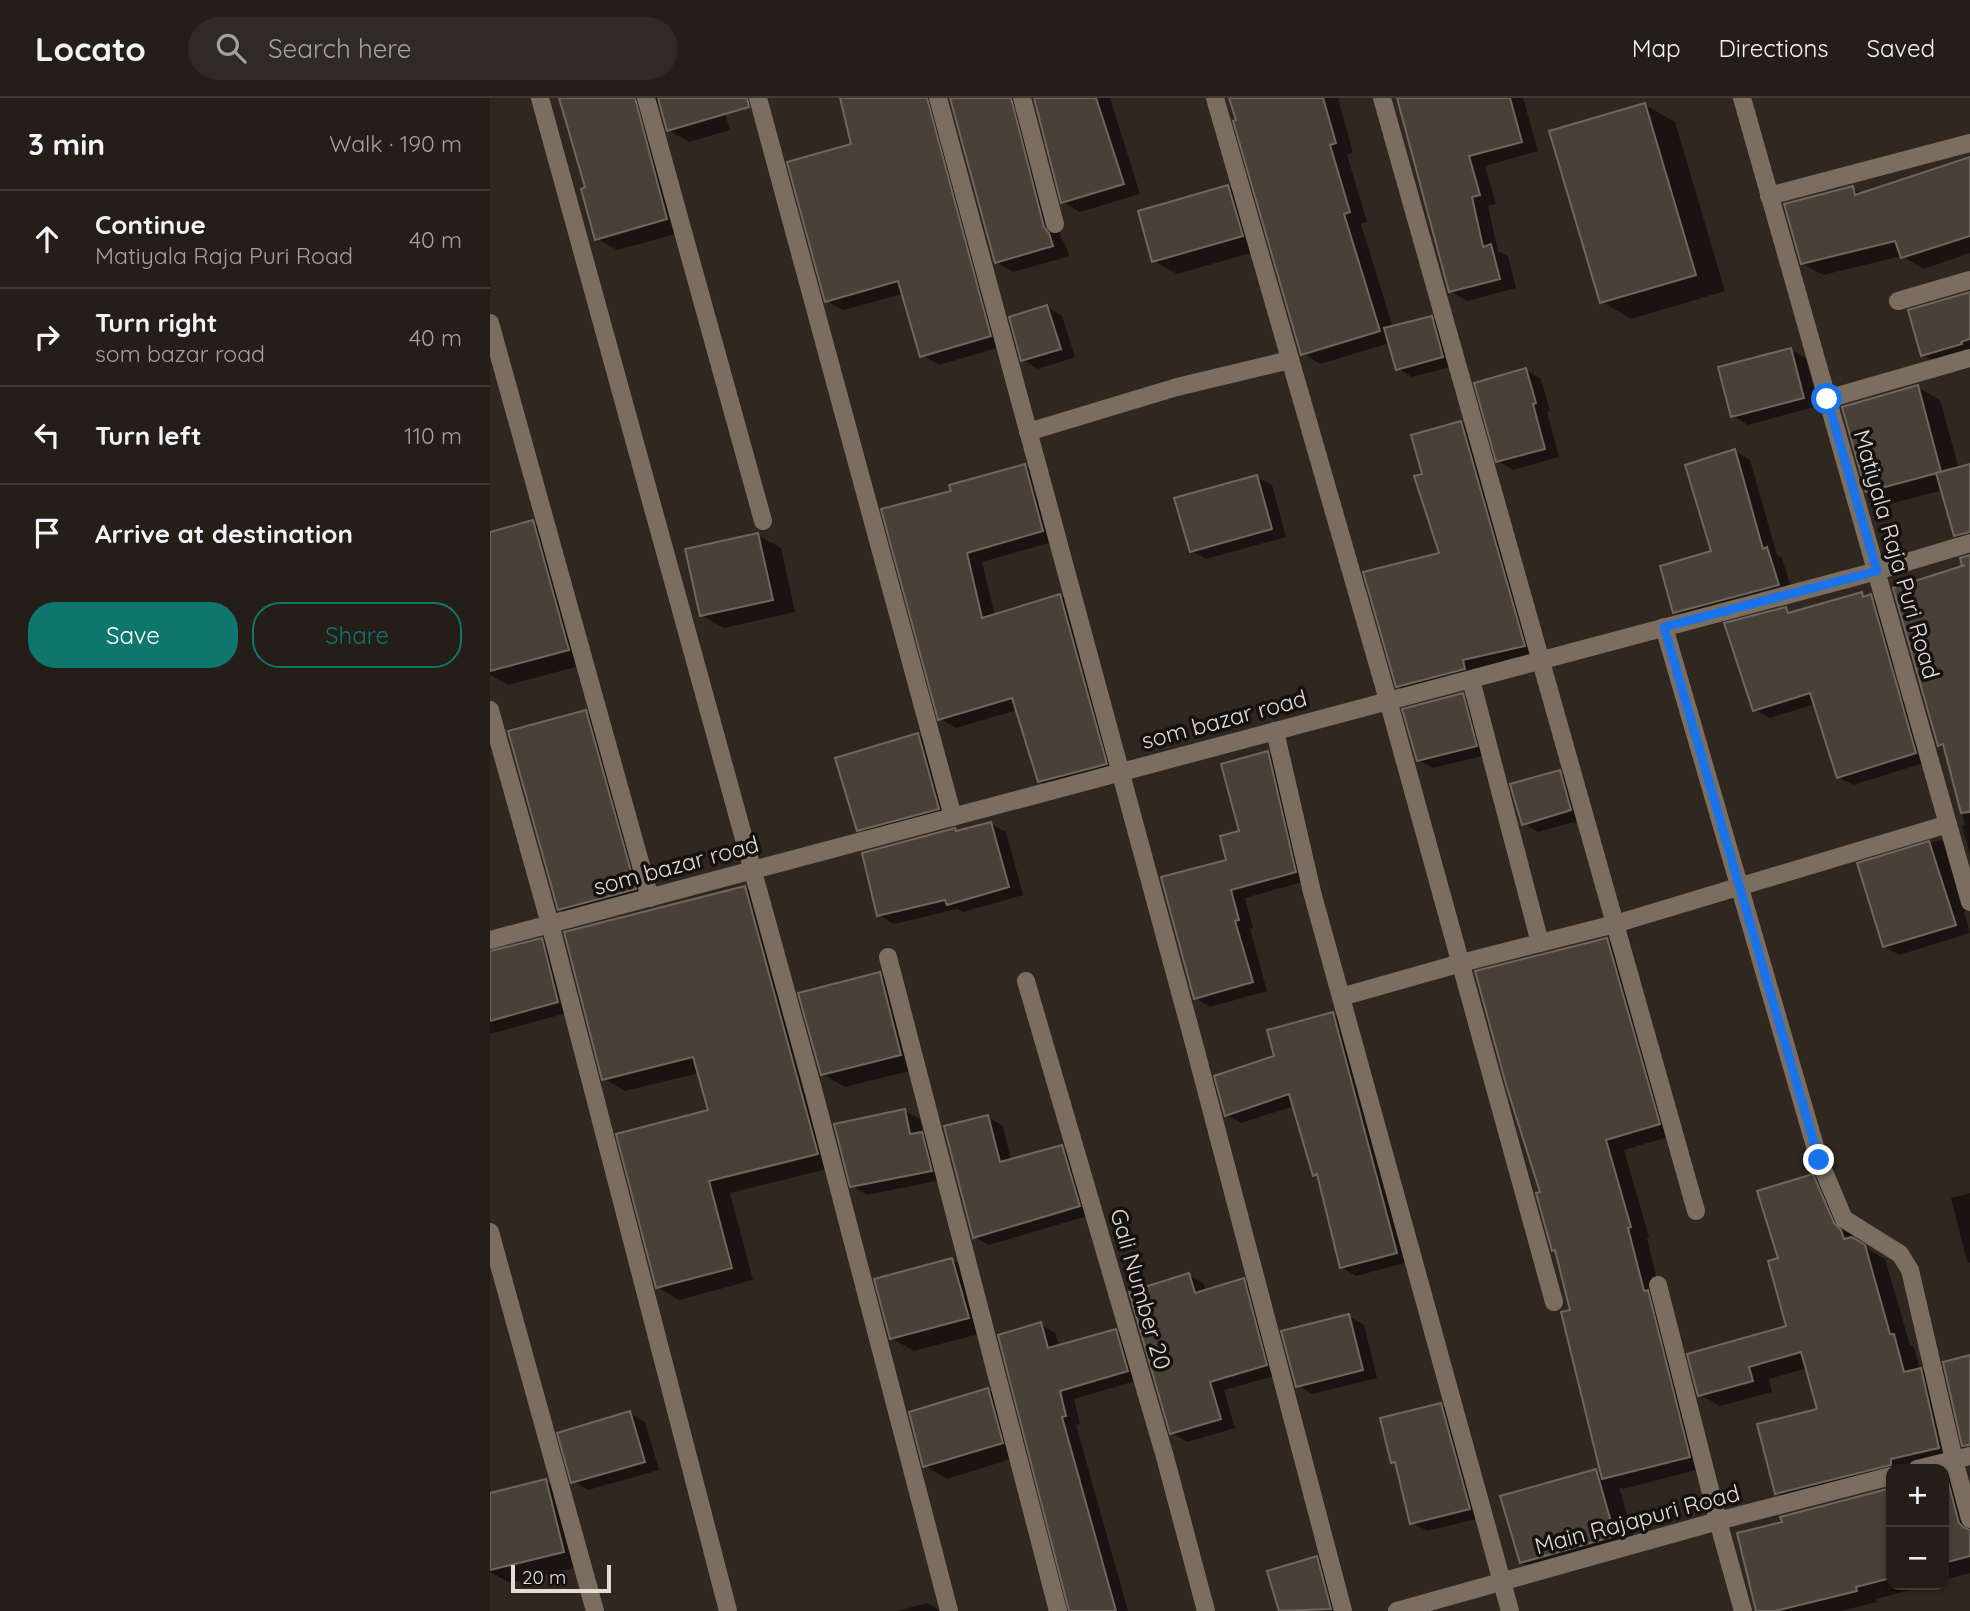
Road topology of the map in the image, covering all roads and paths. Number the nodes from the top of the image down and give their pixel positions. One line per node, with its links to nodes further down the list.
1 (540, 98): 31 (street)
2 (646, 98): 19 (street)
3 (758, 98): 29 (street)
4 (938, 98): 18 (street)
5 (1022, 98): 11 (street)
6 (1215, 98): 16 (street)
7 (1382, 98): 23 (street)
8 (1742, 98): 10 (street, Matiyala Raja Puri Road)
9 (1970, 143): 10 (street)
10 (1769, 196): 17 (street, Matiyala Raja Puri Road)
11 (1055, 223)
12 (1970, 280): 13 (street)
13 (1898, 301)
14 (490, 323): 33 (street)
15 (1970, 358): 17 (street)
16 (1290, 360): 18 (street); 25 (street)
17 (1827, 399): 21 (street, Matiyala Raja Puri Road)
18 (1028, 432): 28 (street)
19 (763, 521)
20 (1970, 543): 21 (street, som bazar road)
21 (1877, 571): 22 (street, som bazar road); 30 (street, Matiyala Raja Puri Road)
22 (1664, 627): 23 (street, som bazar road); 32 (street)
23 (1541, 659): 24 (street, som bazar road); 36 (street)
24 (1471, 680): 25 (street, som bazar road); 38 (street)
25 (1388, 701): 27 (street, som bazar road); 40 (street)
26 (490, 710): 35 (street)
27 (1275, 731): 28 (street, som bazar road); 42 (street)
28 (1120, 772): 29 (street, som bazar road); 58 (street)
29 (953, 817): 31 (street, som bazar road)
30 (1948, 824): 32 (street); 34 (street, Matiyala Raja Puri Road)
31 (752, 870): 33 (street, som bazar road); 55 (street)
32 (1740, 888): 36 (street); 47 (street)
33 (650, 898): 35 (street, som bazar road)
34 (1970, 902)
35 (550, 924): 37 (street, som bazar road); 54 (street)
36 (1615, 924): 38 (street); 43 (street)
37 (490, 940)
38 (1540, 943): 40 (street)
39 (888, 957): 56 (street)
40 (1461, 963): 42 (street); 46 (street)
41 (1026, 981): 57 (street, Gali Number 20)
42 (1341, 997): 52 (street)
43 (1696, 1211)
44 (490, 1232): 53 (street)
45 (1658, 1285): 51 (street)
46 (1555, 1302)
47 (1962, 1458): 48 (street); 50 (street)
48 (1937, 1464)
49 (1886, 1477): 51 (street, Main Rajapuri Road)
50 (1970, 1519)
51 (1718, 1521): 52 (street, Main Rajapuri Road); 61 (street)
52 (1502, 1582): 59 (street, Main Rajapuri Road); 60 (street)
53 (595, 1611)
54 (728, 1611)
55 (949, 1611)
56 (1058, 1611)
57 (1206, 1611)
58 (1343, 1611)
59 (1397, 1611)
60 (1510, 1611)
61 (1744, 1611)

